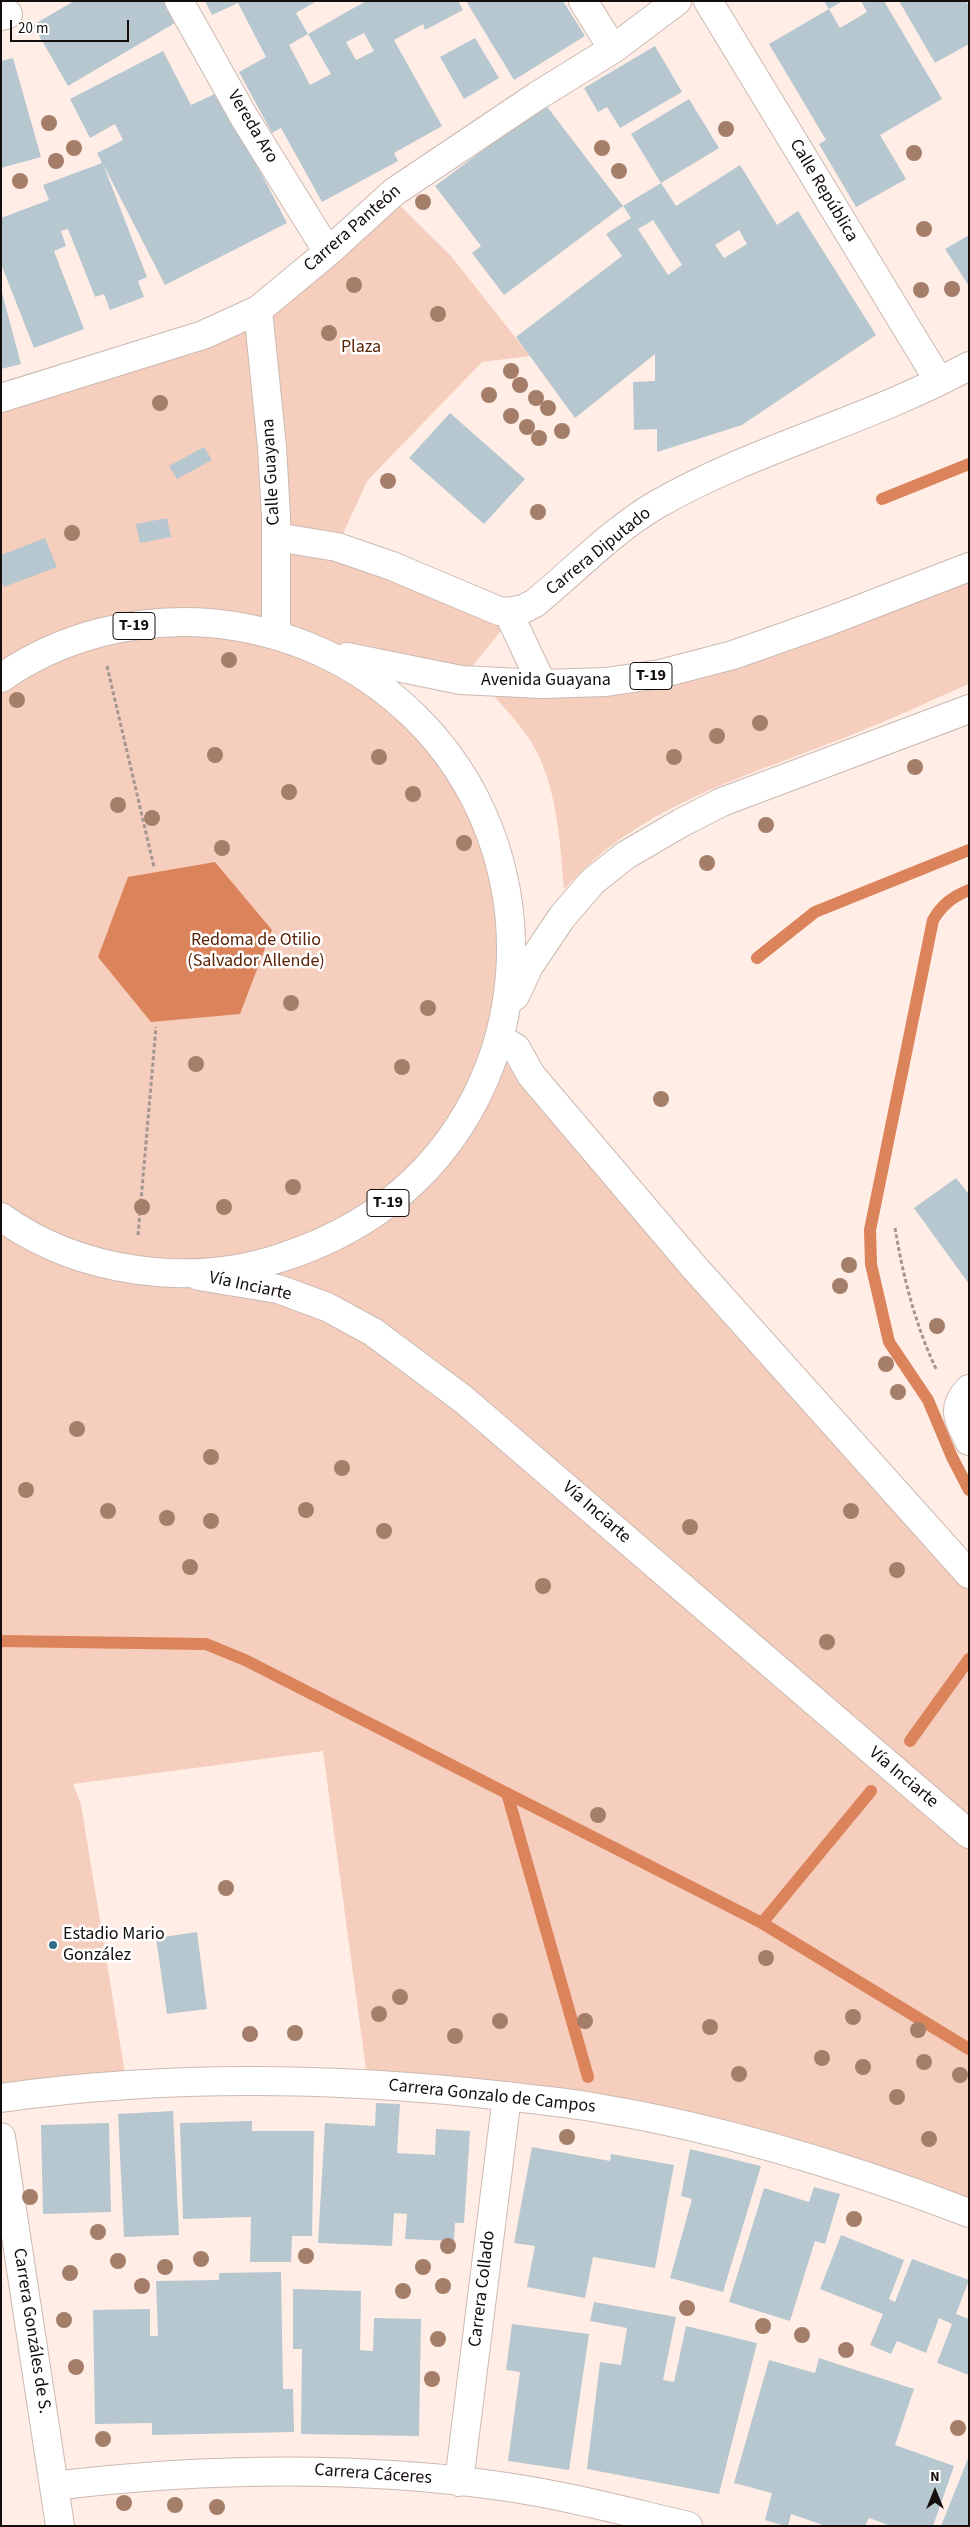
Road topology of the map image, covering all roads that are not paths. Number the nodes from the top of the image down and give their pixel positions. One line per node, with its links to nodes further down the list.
1 (179, 1): 6 (main road, Vereda Aro)
2 (583, 1): 5 (main road)
3 (677, 1): 5 (main road, Carrera Panteón)
4 (708, 1): 9 (main road, Calle República)
5 (613, 49): 6 (main road, Carrera Panteón)
6 (328, 252): 7 (main road, Carrera Panteón)
7 (258, 310): 10 (main road, Carrera Panteón); 11 (main road, Calle Guayana)
8 (969, 366): 9 (main road, Carrera Diputado)
9 (939, 381): 13 (main road, Carrera Diputado)
10 (1, 398)
11 (276, 537): 13 (main road); 14 (main road, Calle Guayana)
12 (969, 566): 17 (main road, Avenida Guayana / T-19)
13 (508, 612): 17 (main road)
14 (276, 634): 15 (main road, T-19); 16 (main road, T-19)
15 (318, 650): 17 (main road, Avenida Guayana / T-19); 19 (main road, T-19)
16 (1, 678)
17 (542, 684)
18 (969, 709): 19 (main road, T-19)
19 (502, 1028): 23 (main road, T-19); 26 (main road)
20 (1, 1217): 22 (main road, T-19)
21 (1, 1238): 22 (main road, T-19)
22 (92, 1260): 23 (main road, T-19)
23 (180, 1273): 27 (main road, Vía Inciarte)
24 (963, 1400): 25 (main road)
25 (969, 1441)
26 (969, 1574)
27 (969, 1834)
28 (507, 2096): 29 (main road, Carrera Gonzalo de Campos); 31 (main road, Carrera Gonzalo de Campos); 32 (main road, Carrera Collado)
29 (1, 2098)
30 (1, 2137): 33 (main road, Carrera Gonzáles de S.)
31 (969, 2213)
32 (459, 2482): 33 (main road, Carrera Cáceres); 35 (main road, Carrera Cáceres)
33 (54, 2486): 34 (main road, Carrera Gonzáles de S.)
34 (60, 2526)
35 (688, 2526)

